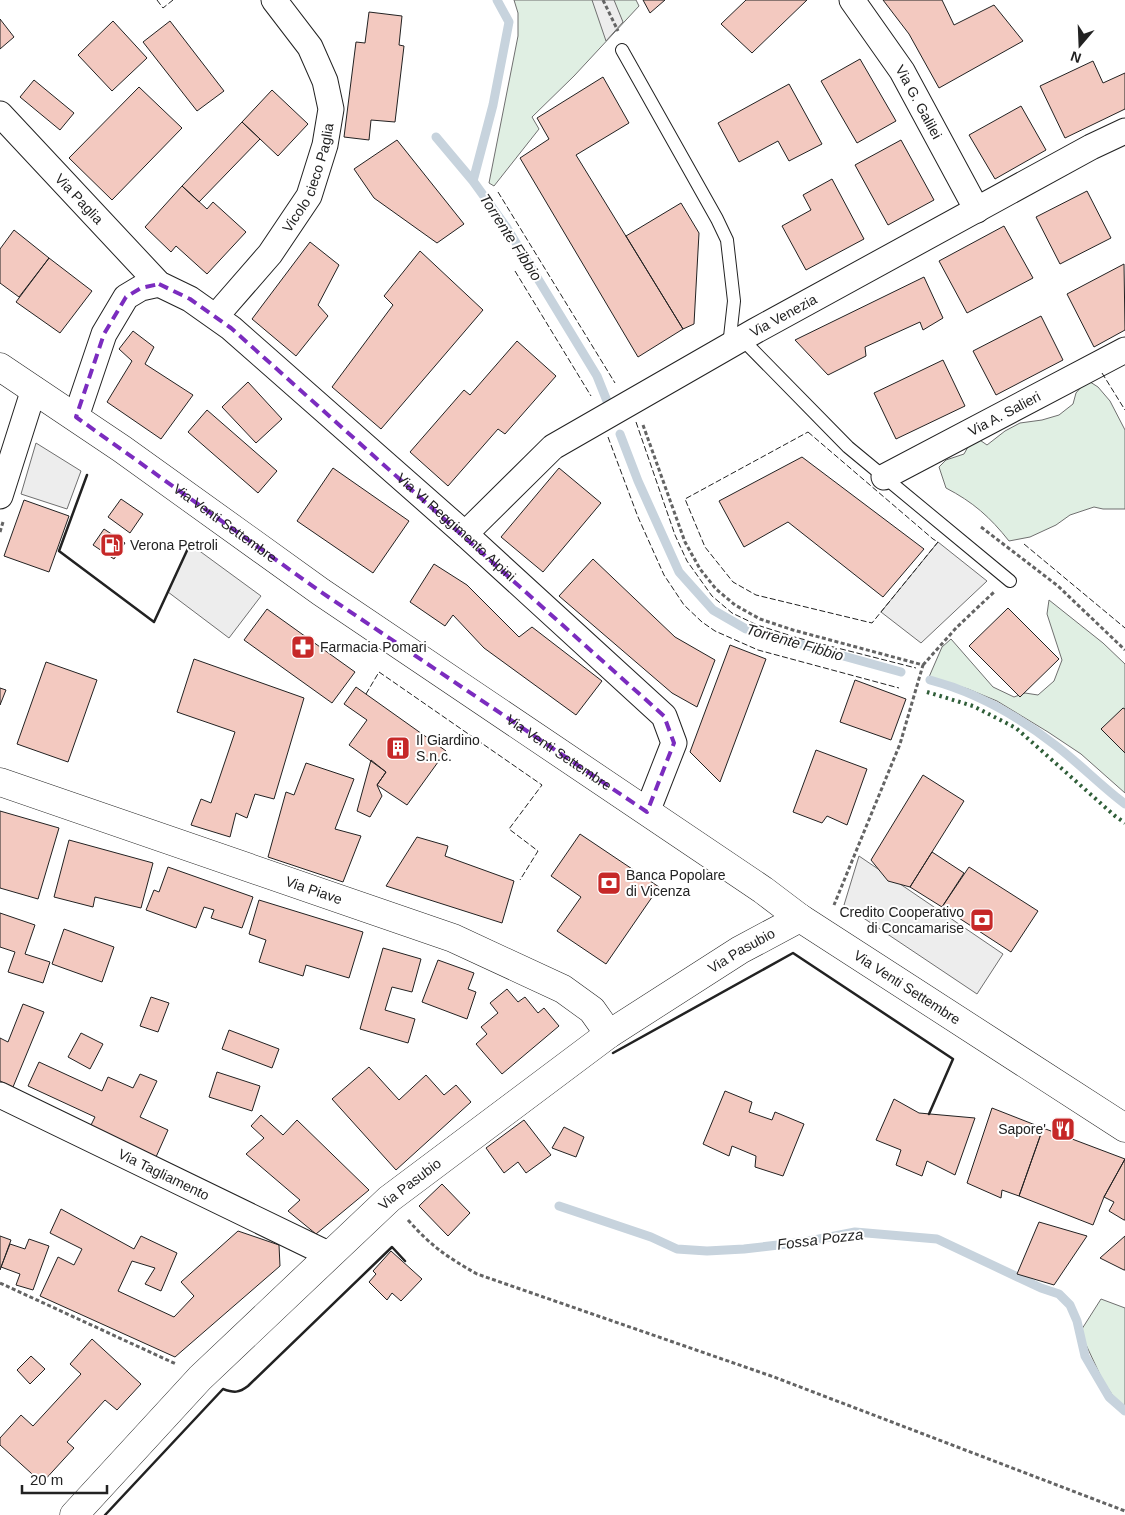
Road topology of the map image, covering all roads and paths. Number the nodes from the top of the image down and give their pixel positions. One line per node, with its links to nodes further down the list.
1 (274, 0): 9 (street, Vicolo cieco Paglia)
2 (603, 0): 4 (path)
3 (852, 0): 7 (street, Via G. Galilei)
4 (621, 44): 10 (lane)
5 (0, 114): 8 (street, Via Paglia)
6 (1125, 131): 7 (street, Via Venezia)
7 (977, 210): 10 (street, Via Venezia)
8 (159, 284): 9 (street, Via VI Reggimento Alpini); 15 (street)
9 (216, 316): 19 (street, Via VI Reggimento Alpini)
10 (736, 343): 16 (lane); 19 (street, Via Venezia)
11 (1125, 350): 16 (street, Via A. Salieri)
12 (0, 366): 13 (street, Via Venti Settembre)
13 (34, 389): 15 (street, Via Venti Settembre); 17 (street)
14 (641, 416): 23 (path)
15 (76, 417): 25 (street, Via Venti Settembre)
16 (884, 477): 21 (lane)
17 (0, 496)
18 (976, 524): 20 (path)
19 (465, 534): 25 (street, Via VI Reggimento Alpini)
20 (1029, 564): 21 (path); 22 (path)
21 (1010, 581): 23 (path)
22 (1125, 650)
23 (923, 665): 26 (path)
24 (0, 782): 28 (street, Via Piave)
25 (647, 812): 27 (street, Via Venti Settembre)
26 (833, 906)
27 (800, 918): 28 (street, Via Pasubio); 30 (street, Via Venti Settembre)
28 (609, 1034): 31 (street, Via Pasubio)
29 (0, 1095): 32 (street, Via Tagliamento)
30 (1125, 1128)
31 (390, 1199): 32 (street, Via Pasubio); 35 (path)
32 (330, 1255): 34 (street, Via Pasubio)
33 (0, 1283): 34 (path)
34 (200, 1378): 36 (street, Via Pasubio)
35 (1125, 1511)
36 (74, 1515)

